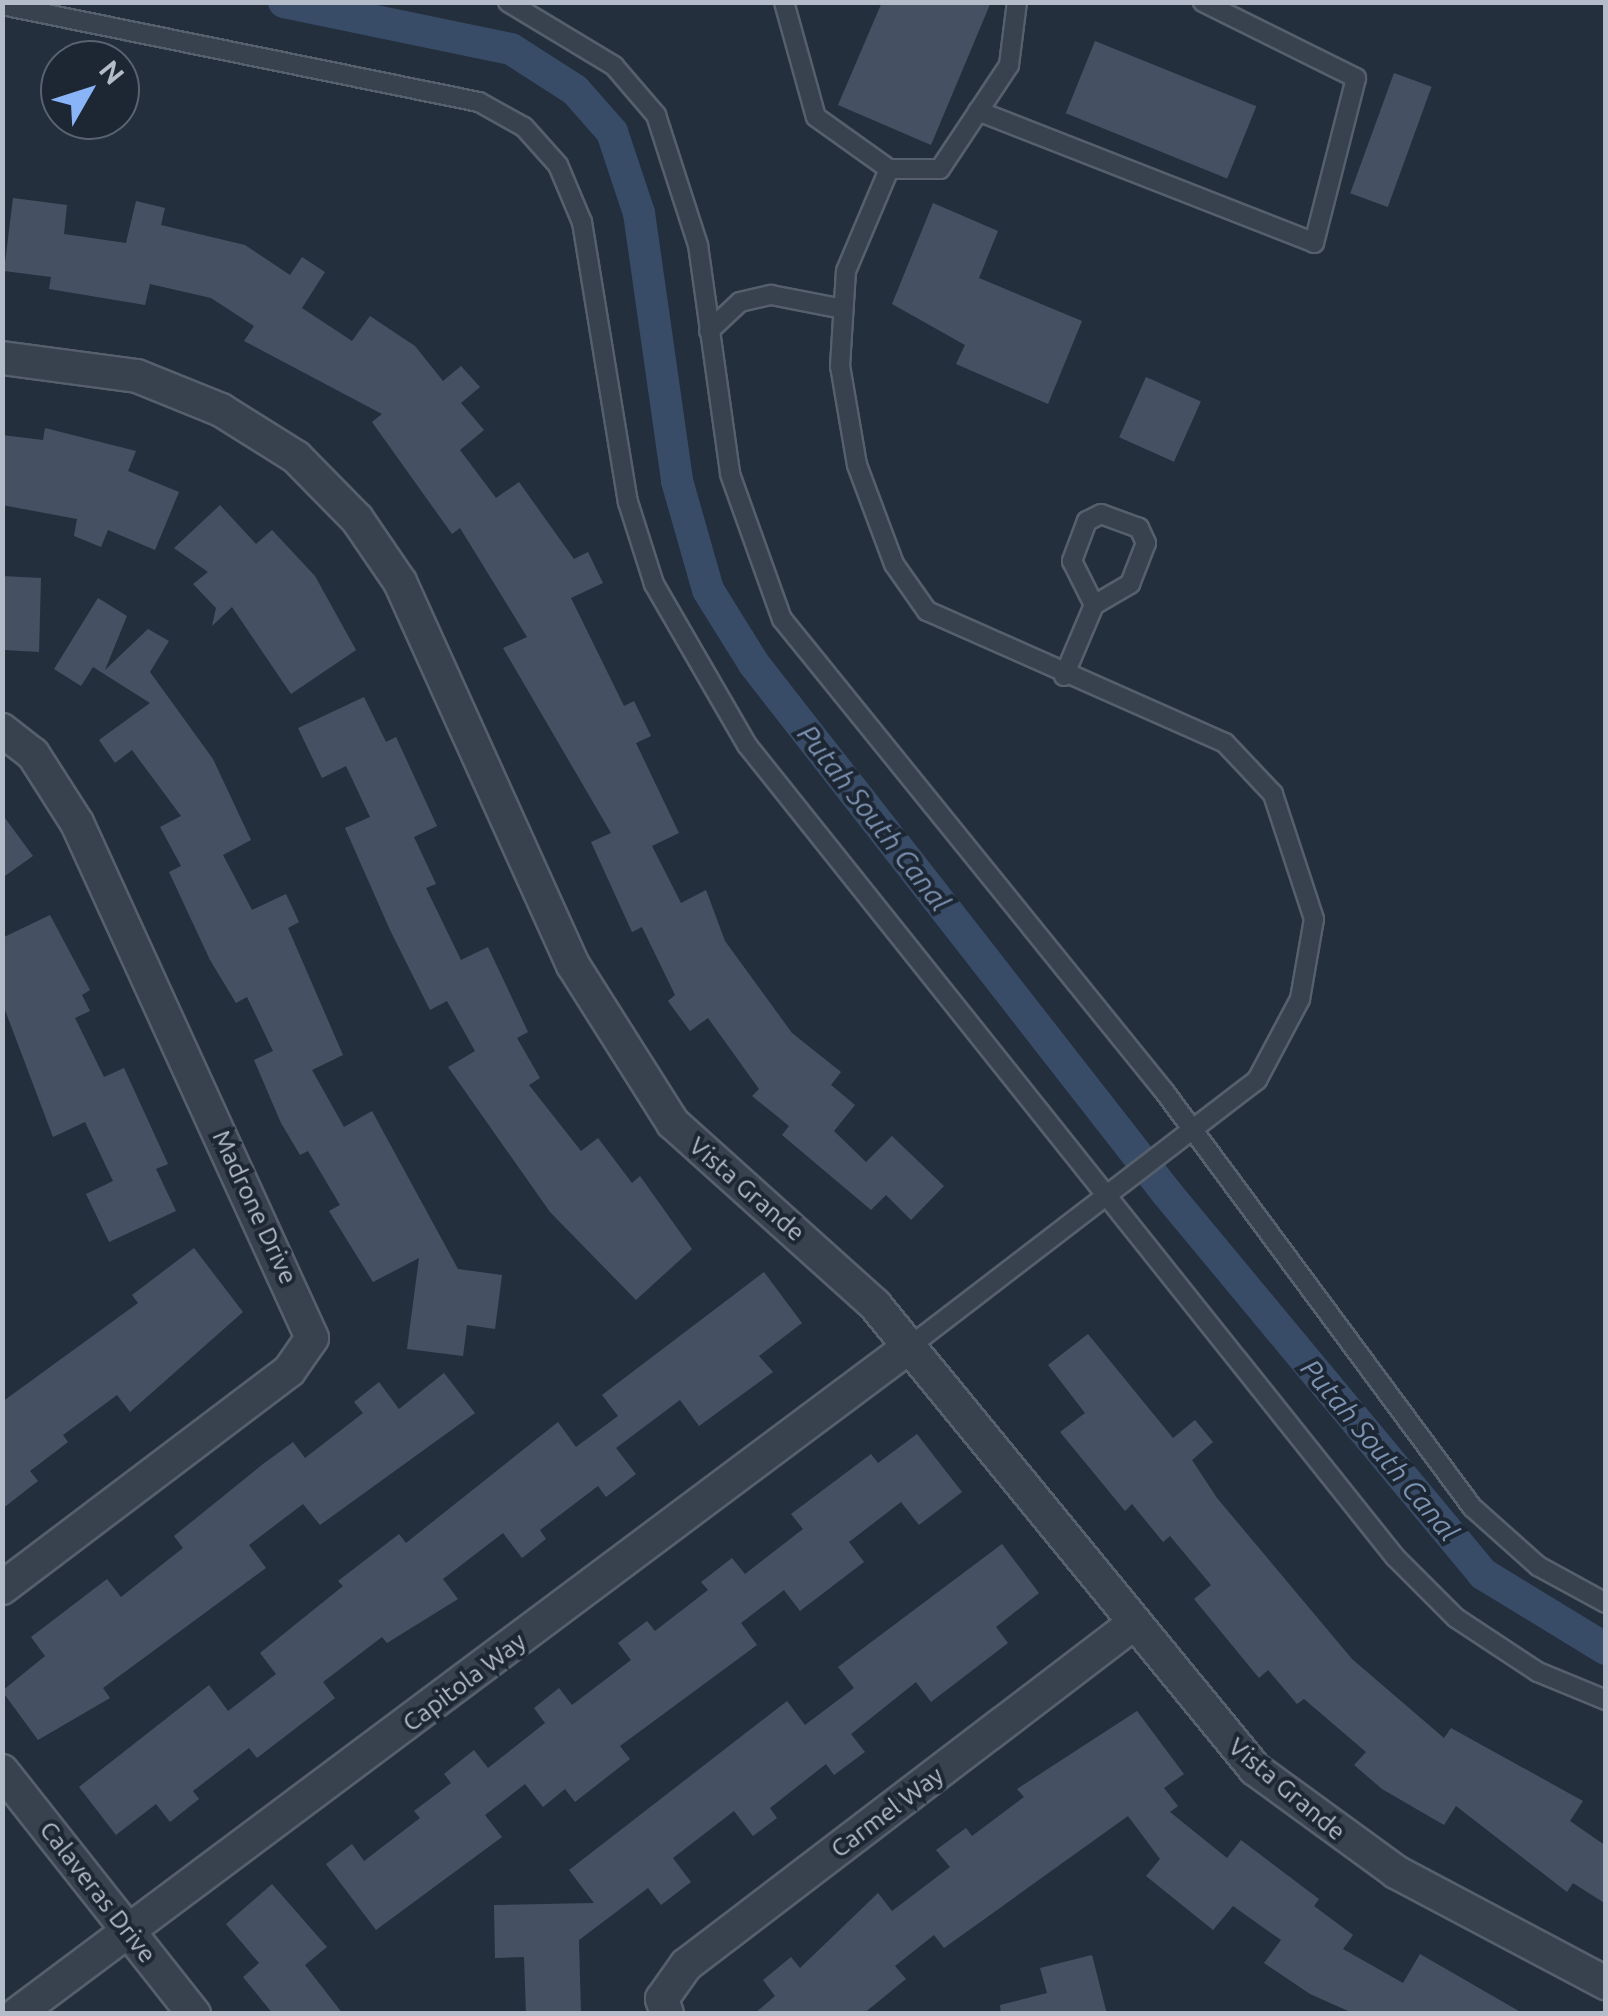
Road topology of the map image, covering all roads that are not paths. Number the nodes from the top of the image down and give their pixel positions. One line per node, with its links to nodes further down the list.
1 (508, 2): 9 (lane)
2 (784, 2): 7 (lane)
3 (1017, 2): 6 (lane)
4 (1203, 2): 6 (lane)
5 (2, 5): 15 (lane)
6 (978, 110): 7 (lane)
7 (889, 169): 8 (lane)
8 (843, 308): 9 (lane); 12 (lane)
9 (710, 330): 14 (lane)
10 (2, 358): 16 (street, Vista Grande)
11 (1094, 604): 11 (lane); 12 (lane)
12 (1064, 676): 14 (lane)
13 (2, 730): 17 (street, Madrone Drive)
14 (1190, 1138): 15 (lane); 18 (lane)
15 (1112, 1198): 16 (lane); 20 (lane)
16 (909, 1347): 19 (street, Vista Grande); 22 (street, Capitola Way)
17 (2, 1588)
18 (1606, 1603)
19 (1133, 1624): 23 (street, Vista Grande); 26 (street, Carmel Way)
20 (1606, 1700)
21 (2, 1771): 22 (street, Calaveras Drive)
22 (130, 1933): 24 (street, Capitola Way); 25 (street, Calaveras Drive)
23 (1606, 1984)
24 (17, 2014)
25 (194, 2014)
26 (667, 2014)

